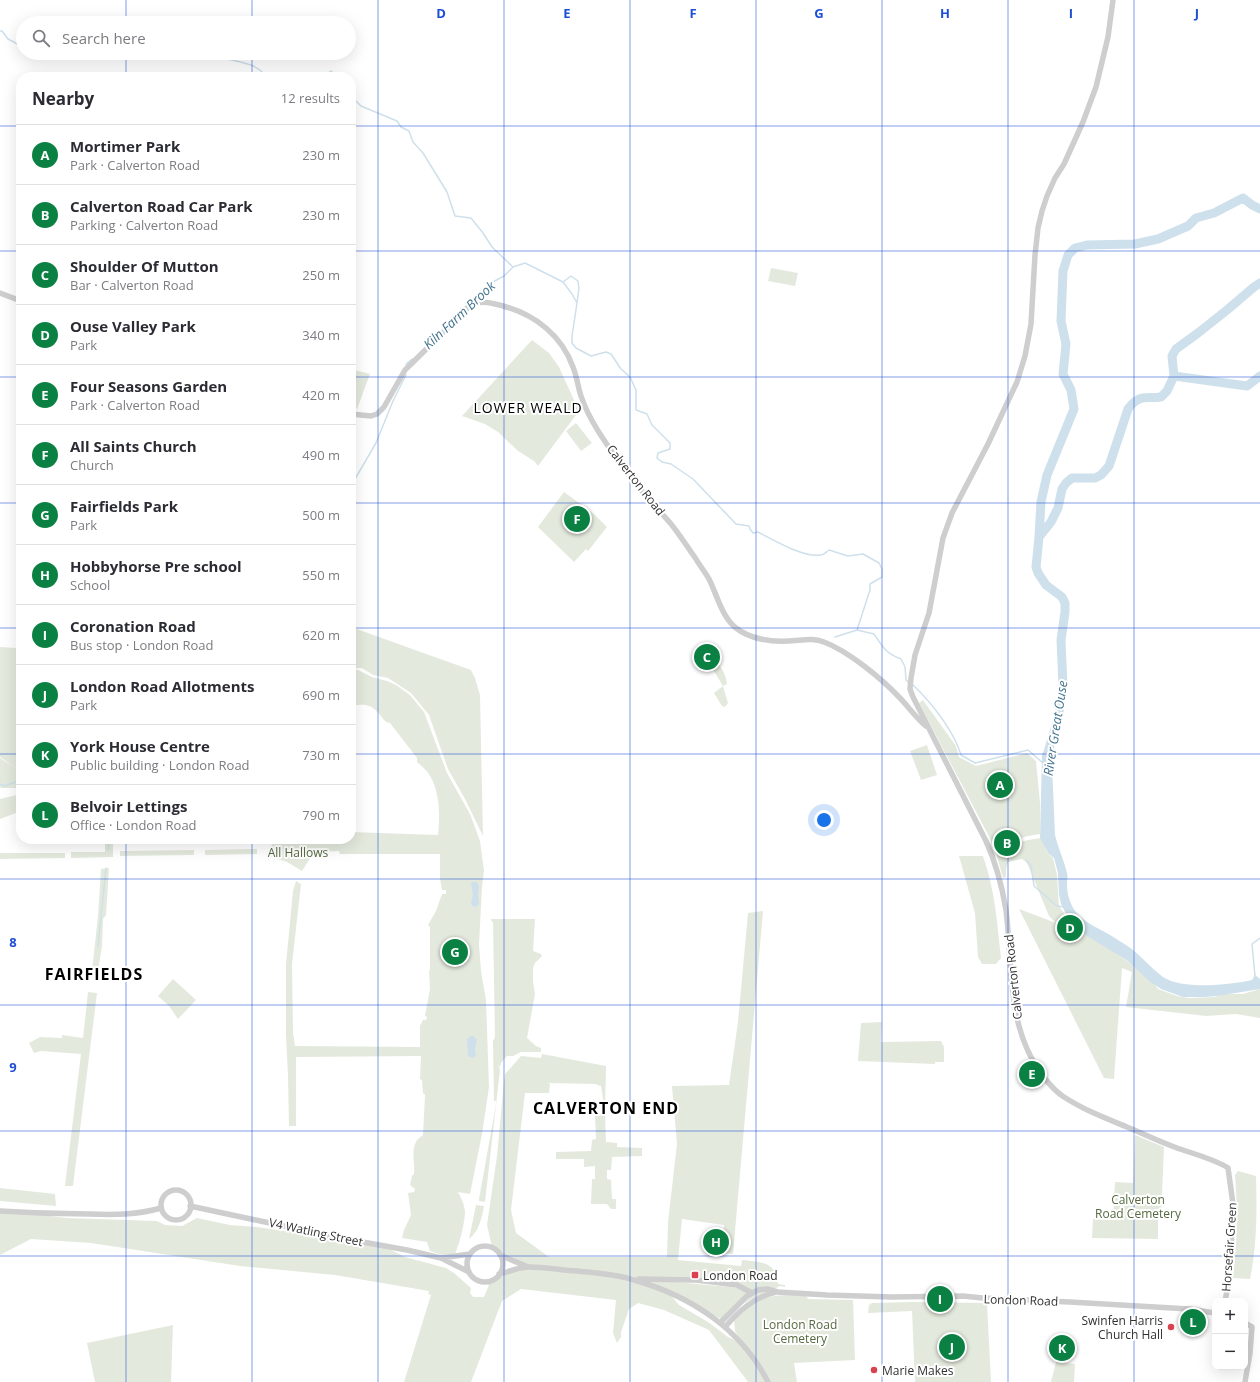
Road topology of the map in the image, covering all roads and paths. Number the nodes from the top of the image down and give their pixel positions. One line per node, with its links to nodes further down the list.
1 (1114, 0): 5 (street, Calverton Road)
2 (0, 293): 3 (street)
3 (16, 299)
4 (356, 414): 5 (street, Calverton Road)
5 (928, 727): 6 (street, Calverton Road)
6 (1228, 1168): 19 (street, Horsefair Green)
7 (190, 1206): 8 (street); 8 (street); 12 (street, V4 Watling Street)
8 (161, 1208): 9 (street)
9 (0, 1211)
10 (470, 1254): 11 (street); 12 (street, V4 Watling Street); 14 (street)
11 (500, 1255): 13 (street); 15 (street)
12 (441, 1258): 14 (street, V4 Watling Street)
13 (528, 1267): 15 (street); 16 (street)
14 (469, 1272): 15 (street)
15 (499, 1274)
16 (633, 1279): 18 (street); 21 (street)
17 (778, 1292): 18 (street, London Road); 20 (street, London Road); 21 (street, London Road)
18 (752, 1293): 21 (street)
19 (1226, 1298)
20 (1212, 1313)
21 (722, 1325): 23 (street)
22 (1248, 1325): 24 (street)
23 (768, 1382)
24 (1245, 1382)

